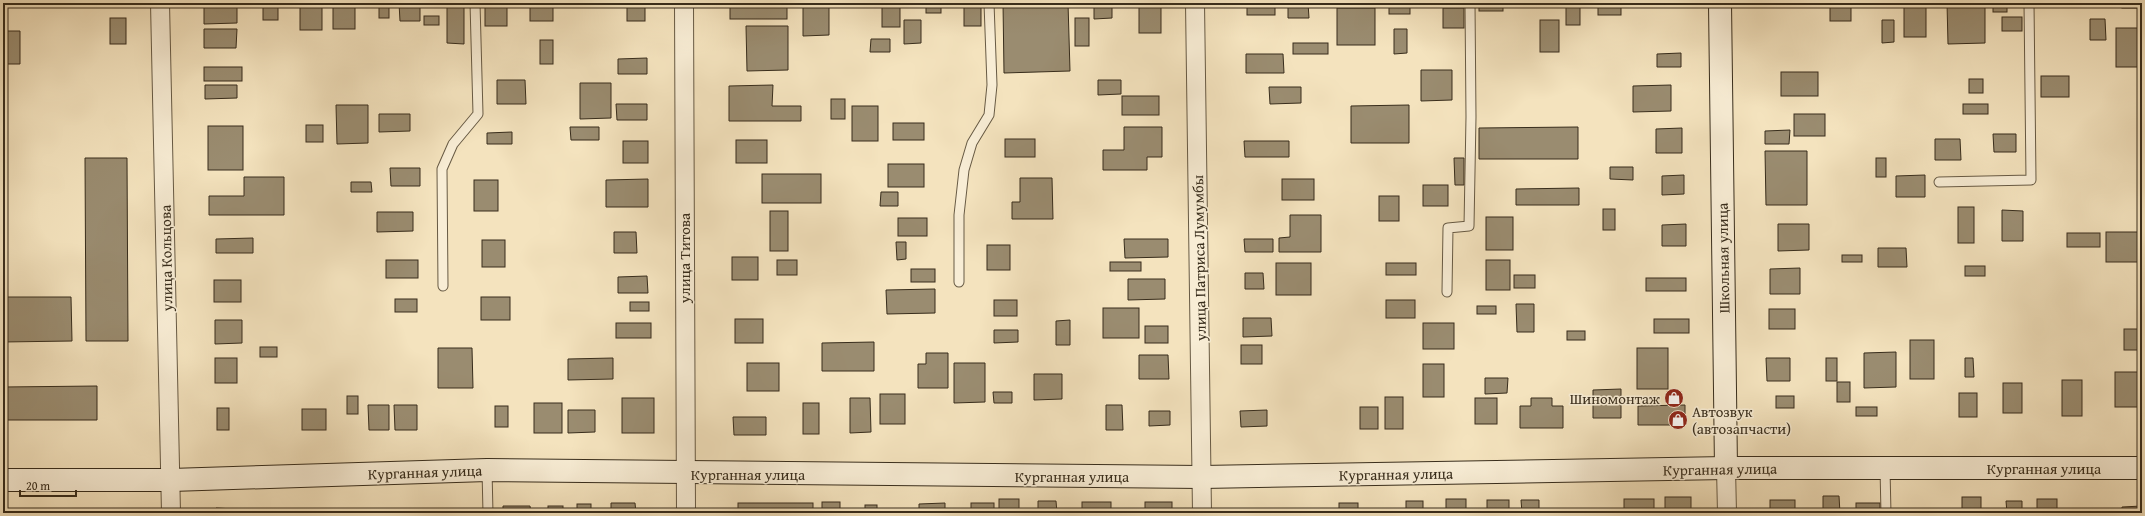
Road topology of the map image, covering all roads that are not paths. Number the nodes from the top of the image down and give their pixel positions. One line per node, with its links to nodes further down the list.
1 (160, 3): 20 (street, улица Кольцова)
2 (475, 3): 11 (lane)
3 (684, 3): 17 (street, улица Титова)
4 (989, 3): 10 (lane)
5 (1195, 3): 18 (street, улица Патриса Лумумбы)
6 (1470, 3): 12 (lane)
7 (1720, 3): 13 (street, Школьная улица)
8 (2029, 3): 9 (lane)
9 (1939, 182)
10 (959, 282)
11 (443, 286)
12 (1447, 292)
13 (1726, 468): 15 (street, Курганная улица); 18 (street, Курганная улица); 25 (street, Школьная улица)
14 (2142, 468): 15 (street, Курганная улица)
15 (1885, 469): 26 (lane)
16 (486, 470): 17 (street, Курганная улица); 20 (street, Курганная улица); 22 (lane)
17 (685, 473): 18 (street, Курганная улица); 23 (street, улица Титова)
18 (1202, 477): 24 (street, улица Патриса Лумумбы)
19 (3, 480): 20 (street, Курганная улица)
20 (171, 480): 21 (street, улица Кольцова)
21 (171, 513)
22 (488, 513)
23 (686, 513)
24 (1202, 513)
25 (1727, 513)
26 (1886, 513)

